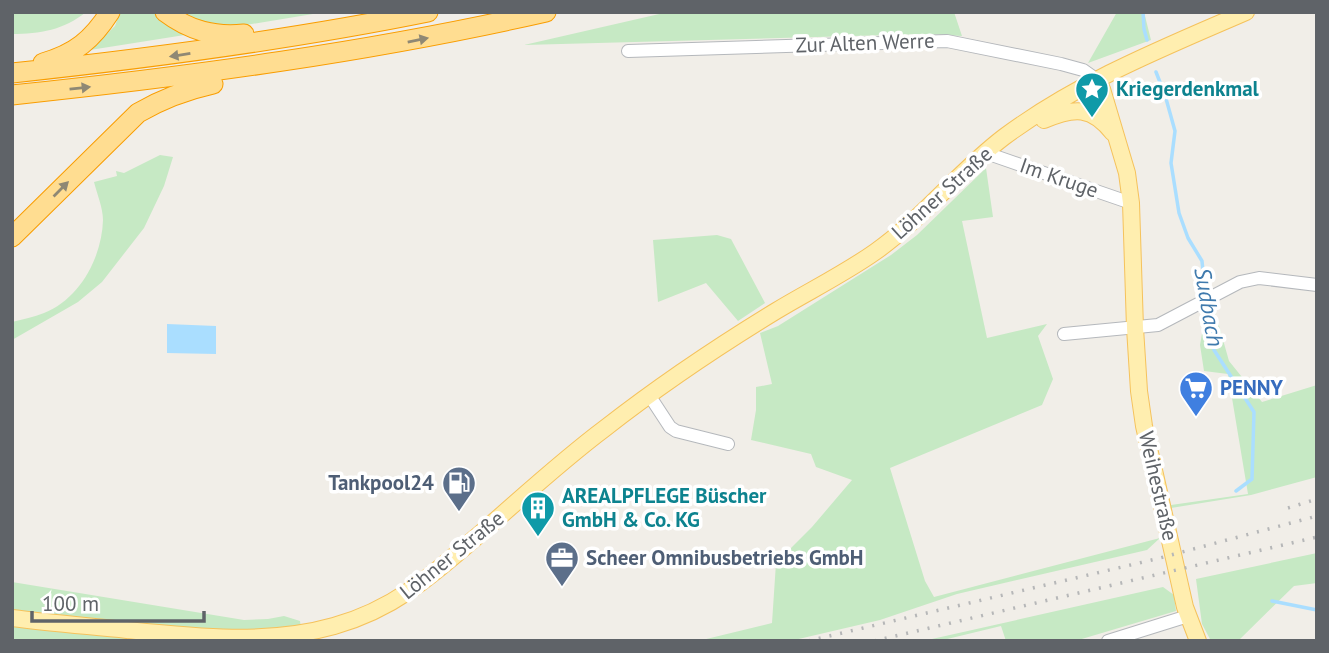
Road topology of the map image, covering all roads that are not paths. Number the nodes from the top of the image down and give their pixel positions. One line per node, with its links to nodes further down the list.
1 (110, 12): 9 (highway)
2 (165, 12): 6 (highway)
3 (428, 12): 6 (highway)
4 (546, 12): 7 (highway, one-way to 4)
5 (1246, 12): 10 (main road, Löhner Straße)
6 (369, 24): 9 (highway, one-way to 9)
7 (379, 47): 11 (highway, one-way to 7); 16 (highway, one-way to 7)
8 (628, 51): 10 (street, Zur Alten Werre)
9 (12, 72)
10 (1097, 79): 12 (main road, Löhner Straße); 13 (main road, Weihestraße)
11 (12, 95)
12 (1003, 138): 13 (main road); 14 (main road, Löhner Straße)
13 (1118, 139): 15 (main road, Weihestraße)
14 (986, 153): 15 (street, Im Kruge); 20 (main road, Löhner Straße)
15 (1131, 203): 18 (main road, Weihestraße)
16 (12, 237)
17 (1317, 285): 18 (street)
18 (1135, 328): 19 (street); 22 (main road, Weihestraße)
19 (1064, 334)
20 (649, 395): 21 (street); 24 (main road, Löhner Straße)
21 (728, 444)
22 (1188, 616): 25 (street); 26 (main road, Weihestraße)
23 (12, 618): 24 (main road, Löhner Straße)
24 (310, 636)
25 (1108, 641)
26 (1198, 641)

